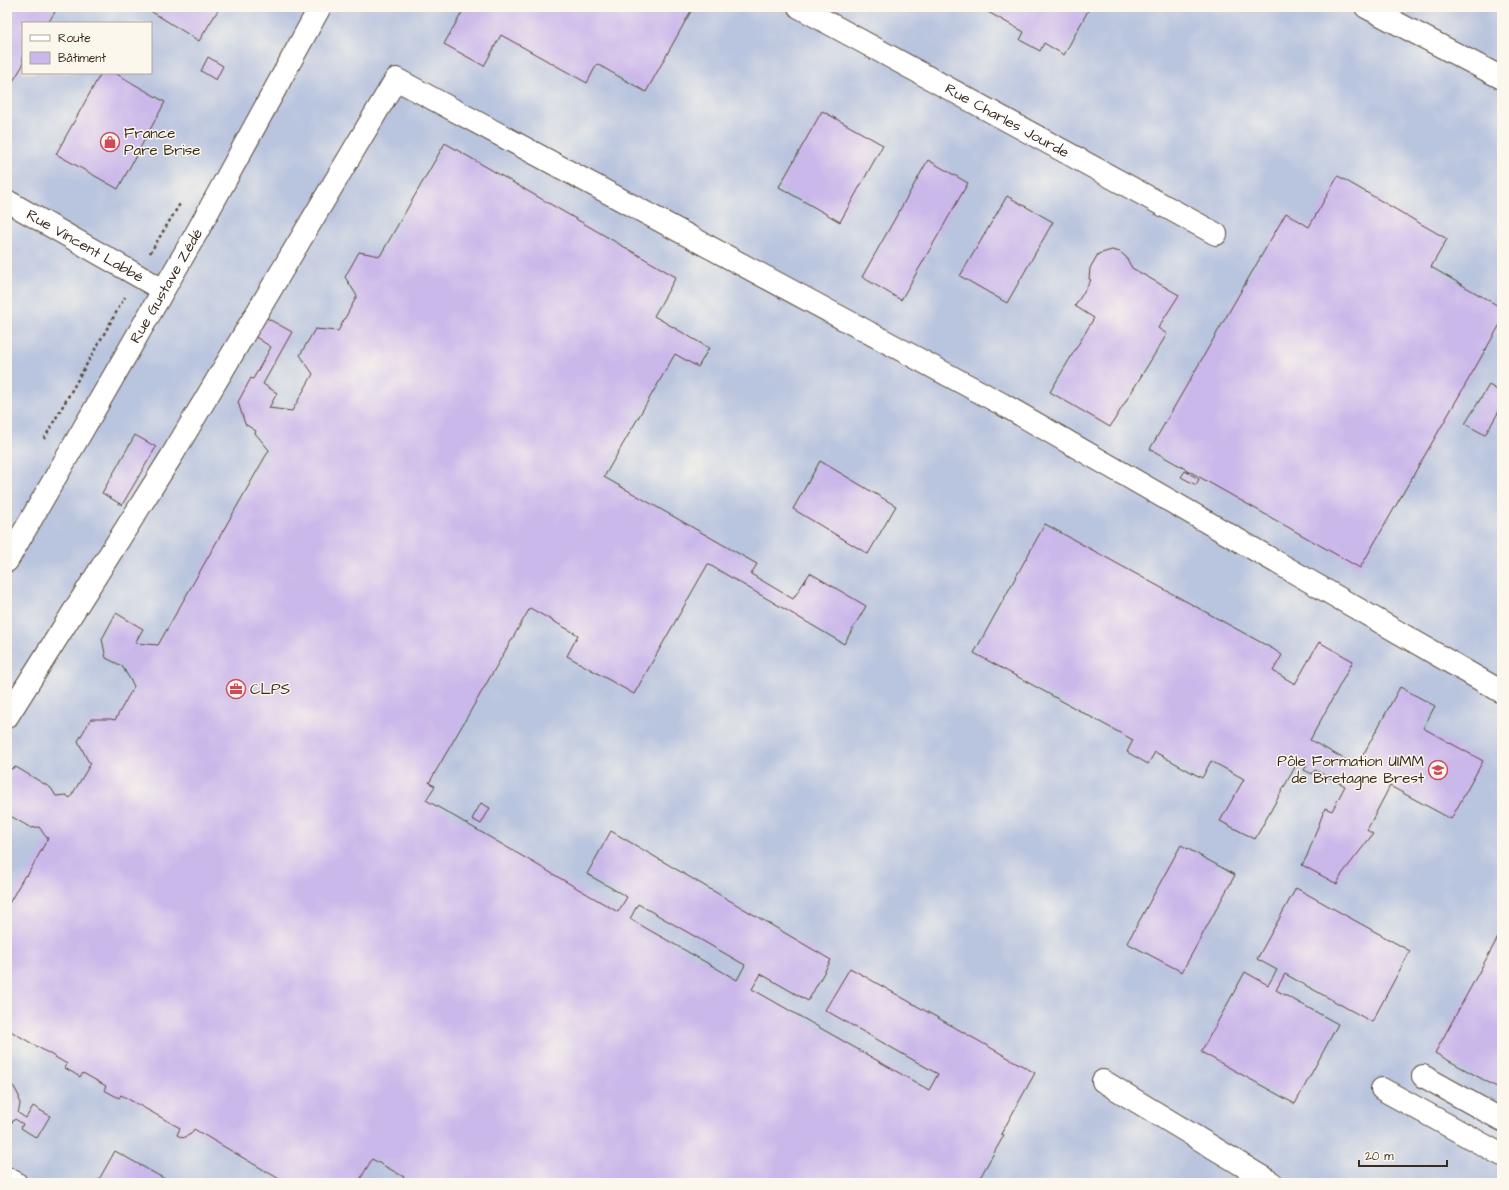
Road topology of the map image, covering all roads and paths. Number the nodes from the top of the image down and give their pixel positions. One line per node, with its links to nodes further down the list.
1 (320, 7): 7 (street, Rue Gustave Zédé)
2 (799, 7): 6 (street, Rue Charles Jourde)
3 (1366, 7): 4 (street)
4 (1502, 78)
5 (7, 201): 7 (street, Rue Vincent Labbé)
6 (1216, 234)
7 (163, 290): 8 (street, Rue Gustave Zédé)
8 (7, 561)
9 (1502, 692): 10 (street)
10 (7, 716)
11 (1423, 1076): 14 (street)
12 (1103, 1081): 18 (street)
13 (1382, 1088): 15 (street)
14 (1502, 1120)
15 (1502, 1155)
16 (7, 1178): 17 (street)
17 (16, 1183)
18 (1272, 1183)

